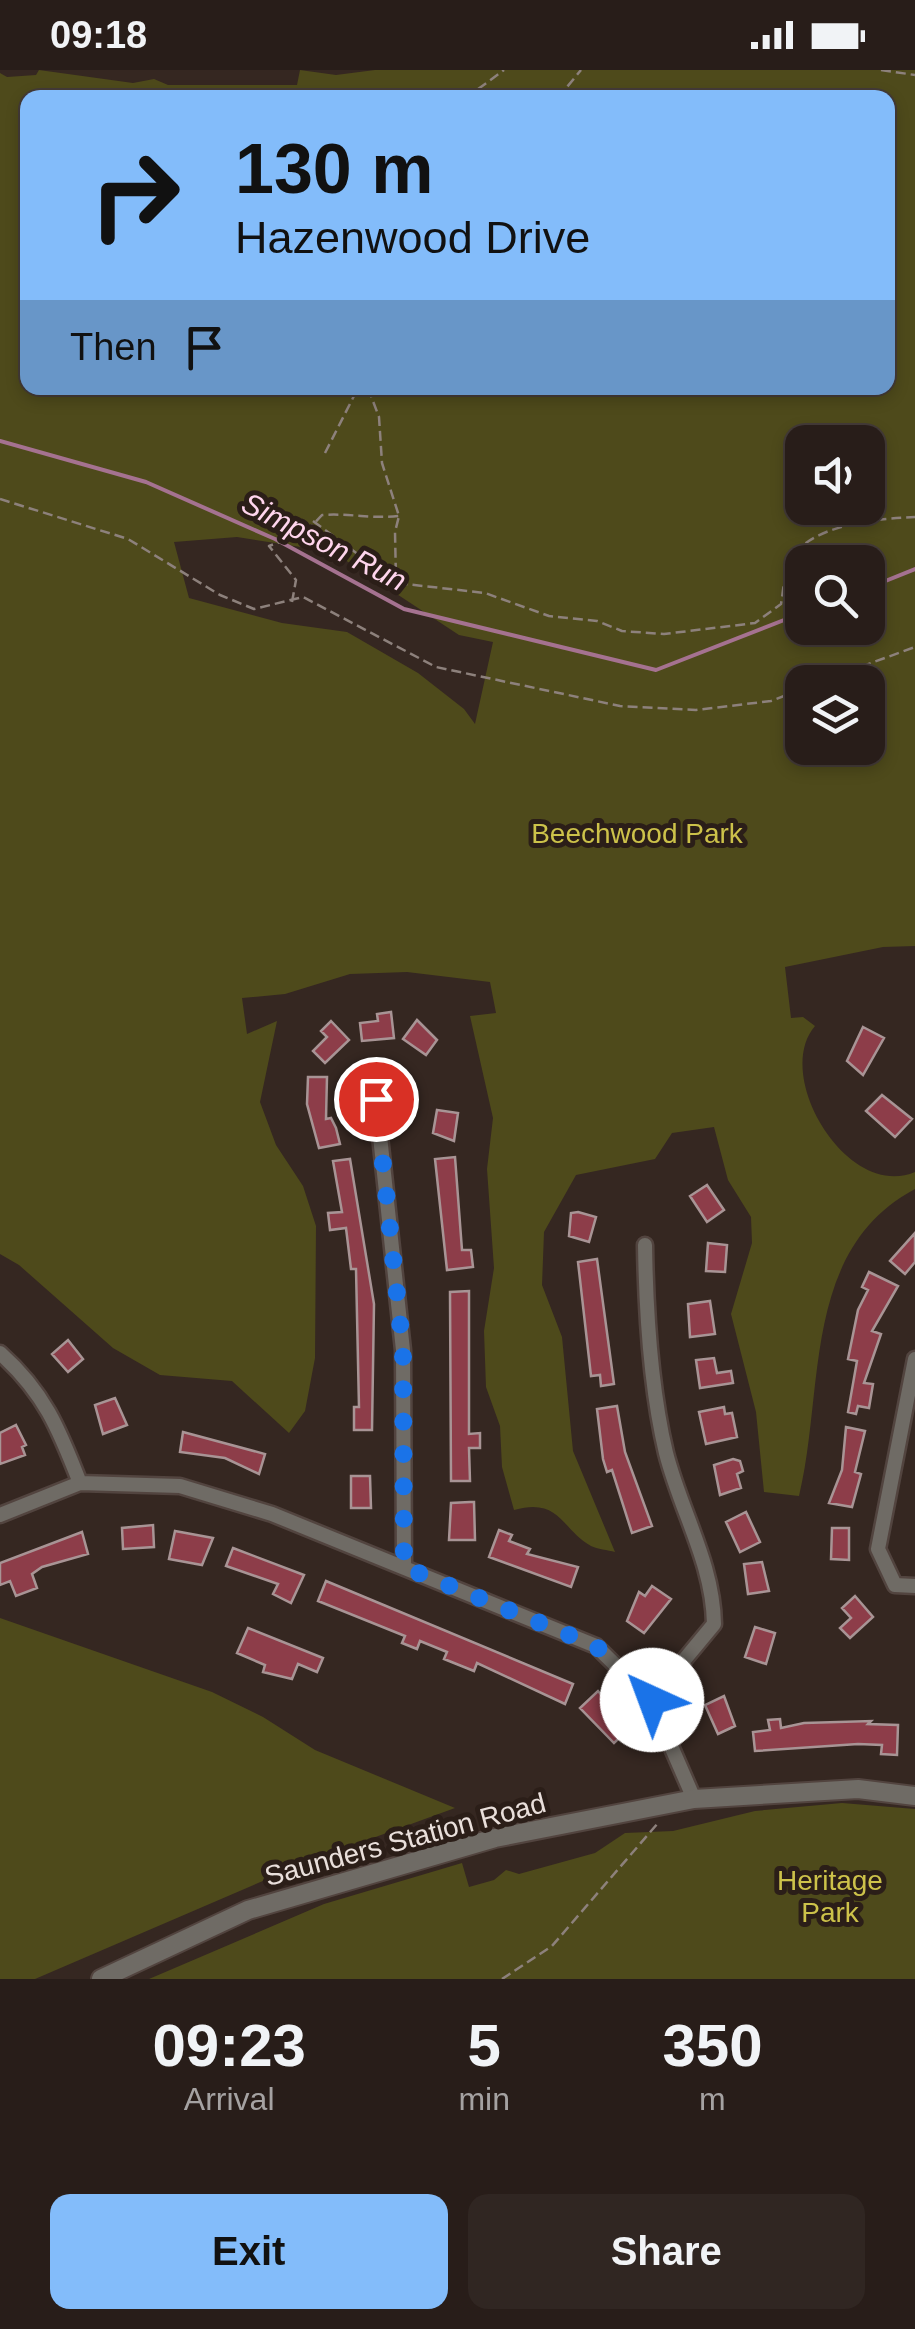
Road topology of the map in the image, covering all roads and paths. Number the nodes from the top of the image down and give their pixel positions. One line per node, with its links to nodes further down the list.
1 (504, 70): 5 (path)
2 (582, 70): 6 (path)
3 (881, 70): 4 (path)
4 (915, 75)
5 (477, 90)
6 (565, 90)
7 (354, 395): 9 (path)
8 (371, 395): 11 (path)
9 (325, 453)
10 (0, 499): 15 (path)
11 (399, 516): 13 (path); 14 (path)
12 (915, 517): 14 (path)
13 (313, 521): 14 (path); 15 (path)
14 (396, 583)
15 (292, 602): 18 (path)
16 (915, 647): 17 (path)
17 (866, 665)
18 (785, 696)
19 (376, 1099): 25 (street)
20 (645, 1244): 27 (street)
21 (0, 1353): 23 (street)
22 (915, 1359): 26 (street)
23 (80, 1483): 24 (street); 25 (street)
24 (0, 1514)
25 (404, 1567): 27 (street)
26 (915, 1586)
27 (652, 1700): 29 (street)
28 (915, 1796): 29 (street, Saunders Station Road)
29 (685, 1801): 30 (street, Saunders Station Road); 31 (path)
30 (101, 1979)
31 (502, 1979)

